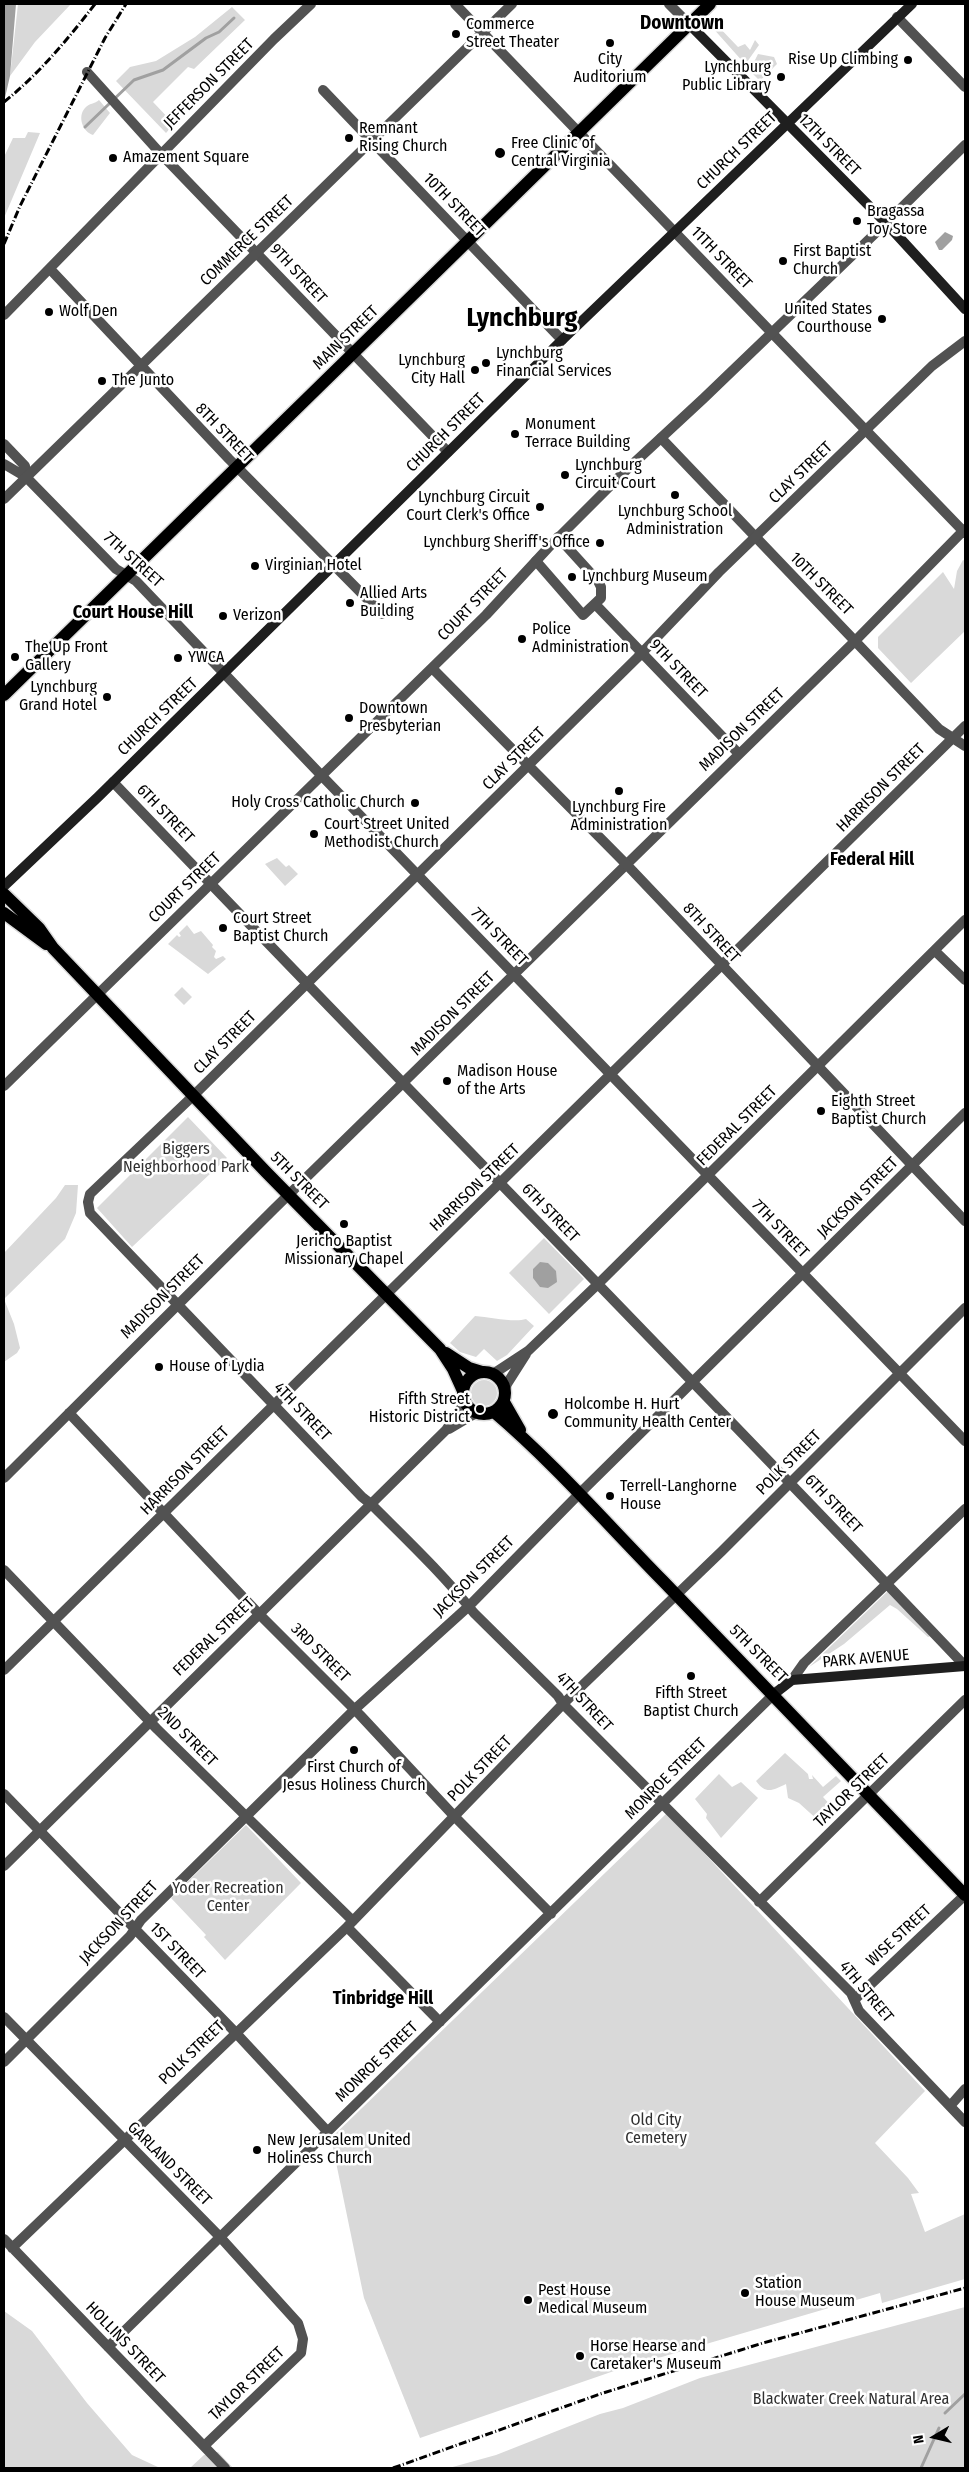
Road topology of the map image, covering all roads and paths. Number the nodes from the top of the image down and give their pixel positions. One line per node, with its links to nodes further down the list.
1 (311, 4): 17 (street, JEFFERSON STREET)
2 (455, 4): 9 (street, 11TH STREET)
3 (512, 4): 9 (street, COMMERCE STREET)
4 (669, 4): 8 (street, 12TH STREET)
5 (710, 4): 8 (main road, MAIN STREET)
6 (912, 4): 7 (main road, CHURCH STREET)
7 (897, 17): 11 (street); 13 (main road, CHURCH STREET)
8 (689, 24): 13 (main road, 12TH STREET); 14 (main road, MAIN STREET)
9 (482, 32): 14 (street, 11TH STREET); 15 (street, COMMERCE STREET)
10 (87, 72): 17 (street, 9TH STREET)
11 (965, 88)
12 (323, 90): 15 (street, 10TH STREET)
13 (787, 124): 18 (main road, 12TH STREET); 19 (main road, CHURCH STREET)
14 (578, 131): 19 (street, 11TH STREET); 20 (main road, MAIN STREET)
15 (371, 141): 20 (street, 10TH STREET); 21 (street, COMMERCE STREET)
16 (965, 146): 18 (street, COURT STREET)
17 (161, 154): 21 (street, 9TH STREET); 22 (street, JEFFERSON STREET)
18 (886, 223): 23 (main road, 12TH STREET); 25 (street, COURT STREET)
19 (675, 232): 25 (street, 11TH STREET); 26 (main road, CHURCH STREET)
20 (468, 241): 26 (street, 10TH STREET); 28 (main road, MAIN STREET)
21 (257, 252): 28 (street, 9TH STREET); 29 (street, COMMERCE STREET)
22 (50, 269): 24 (street, JEFFERSON STREET); 29 (street, 8TH STREET)
23 (965, 309)
24 (4, 315)
25 (771, 332): 30 (street, 11TH STREET); 31 (street, COURT STREET)
26 (562, 340): 33 (main road, CHURCH STREET)
27 (965, 341): 30 (street, CLAY STREET)
28 (353, 354): 33 (street, 9TH STREET); 35 (main road, MAIN STREET)
29 (140, 367): 35 (street, 8TH STREET); 36 (street, COMMERCE STREET)
30 (865, 431): 38 (street, 11TH STREET); 40 (street, CLAY STREET)
31 (660, 438): 39 (street, COURT STREET); 40 (street, 10TH STREET)
32 (4, 444): 36 (street)
33 (448, 452): 42 (main road, CHURCH STREET)
34 (4, 464): 36 (street, 7TH STREET)
35 (236, 467): 42 (street, 8TH STREET); 43 (main road, MAIN STREET)
36 (26, 477): 37 (street, COMMERCE STREET); 43 (street, 7TH STREET)
37 (4, 500)
38 (965, 531): 46 (street, MADISON STREET)
39 (558, 537): 41 (street, COURT STREET); 44 (street)
40 (755, 538): 46 (street, 10TH STREET); 47 (street, CLAY STREET)
41 (536, 561): 44 (street); 48 (street, COURT STREET)
42 (334, 565): 45 (street, 8TH STREET); 49 (main road, CHURCH STREET)
43 (125, 575): 49 (street, 7TH STREET); 50 (main road, MAIN STREET)
44 (595, 604): 47 (street, 9TH STREET)
45 (382, 614)
46 (856, 640): 52 (street, 10TH STREET); 54 (street, MADISON STREET)
47 (642, 653): 54 (street, 9TH STREET); 55 (street, CLAY STREET)
48 (432, 668): 55 (street, 8TH STREET); 56 (street, COURT STREET)
49 (224, 674): 56 (street, 7TH STREET); 57 (main road, CHURCH STREET)
50 (4, 695)
51 (965, 726): 52 (street, HARRISON STREET)
52 (953, 738): 53 (street, 10TH STREET); 67 (street, HARRISON STREET)
53 (965, 746)
54 (739, 754): 58 (street, MADISON STREET)
55 (528, 766): 58 (street, 8TH STREET); 59 (street, CLAY STREET)
56 (321, 775): 59 (street, 7TH STREET); 60 (street, COURT STREET)
57 (113, 782): 60 (street, 6TH STREET); 61 (main road, CHURCH STREET)
58 (627, 865): 67 (street, 8TH STREET); 68 (street, MADISON STREET)
59 (416, 874): 68 (street, 7TH STREET); 70 (street, CLAY STREET)
60 (210, 884): 70 (street, 6TH STREET); 71 (street, COURT STREET)
61 (4, 886)
62 (4, 894): 65 (main road, 5TH STREET)
63 (4, 913): 65 (main road, 5TH STREET)
64 (965, 920): 66 (street, FEDERAL STREET)
65 (53, 948): 71 (main road, 5TH STREET)
66 (935, 950): 69 (street); 72 (street, FEDERAL STREET)
67 (721, 966): 72 (street, 8TH STREET); 73 (street, HARRISON STREET)
68 (514, 974): 73 (street, 7TH STREET); 74 (street, MADISON STREET)
69 (965, 980)
70 (307, 982): 74 (street, 6TH STREET); 76 (street, CLAY STREET)
71 (97, 994): 75 (street, COURT STREET); 76 (main road, 5TH STREET)
72 (818, 1068): 78 (street, 8TH STREET); 79 (street, FEDERAL STREET)
73 (611, 1075): 79 (street, 7TH STREET); 80 (street, HARRISON STREET)
74 (403, 1083): 80 (street, 6TH STREET); 81 (street, MADISON STREET)
75 (4, 1086)
76 (194, 1095): 81 (main road, 5TH STREET); 82 (street, CLAY STREET)
77 (965, 1113): 78 (street, JACKSON STREET)
78 (912, 1166): 83 (street, 8TH STREET); 84 (street, JACKSON STREET)
79 (709, 1176): 84 (street, 7TH STREET); 85 (street, FEDERAL STREET)
80 (500, 1184): 85 (street, 6TH STREET); 86 (street, HARRISON STREET)
81 (289, 1194): 86 (main road, 5TH STREET); 87 (street, MADISON STREET)
82 (88, 1202): 87 (street, 4TH STREET)
83 (965, 1220)
84 (803, 1274): 92 (street, 7TH STREET); 93 (street, JACKSON STREET)
85 (598, 1284): 90 (street, FEDERAL STREET); 93 (street, 6TH STREET)
86 (387, 1295): 89 (main road, 5TH STREET); 97 (street, HARRISON STREET)
87 (176, 1305): 97 (street, 4TH STREET); 99 (street, MADISON STREET)
88 (965, 1308): 92 (street, POLK STREET)
89 (440, 1349): 91 (main road, 5TH STREET); 95 (main road, 5TH STREET)
90 (528, 1351): 91 (street, FEDERAL STREET); 94 (street, FEDERAL STREET)
91 (487, 1373): 94 (main road); 95 (main road)
92 (899, 1373): 103 (street, 7TH STREET); 105 (street, POLK STREET)
93 (693, 1381): 105 (street, 6TH STREET); 106 (street, JACKSON STREET)
94 (505, 1386): 96 (main road)
95 (464, 1396): 100 (main road); 101 (street, FEDERAL STREET)
96 (504, 1402): 98 (main road); 102 (main road, 5TH STREET)
97 (274, 1405): 107 (street, 4TH STREET); 109 (street, HARRISON STREET)
98 (494, 1412): 100 (main road); 102 (main road, 5TH STREET)
99 (68, 1413): 104 (street, MADISON STREET); 109 (street, 3RD STREET)
100 (476, 1413): 101 (street, FEDERAL STREET)
101 (446, 1430): 107 (street, FEDERAL STREET)
102 (526, 1439): 106 (main road, 5TH STREET)
103 (965, 1441)
104 (4, 1478)
105 (791, 1482): 111 (street, 6TH STREET); 112 (street, POLK STREET)
106 (579, 1494): 112 (main road, 5TH STREET); 113 (street, JACKSON STREET)
107 (371, 1504): 113 (street, 4TH STREET); 114 (street, FEDERAL STREET)
108 (965, 1509): 111 (street)
109 (164, 1513): 114 (street, 3RD STREET); 115 (street, HARRISON STREET)
110 (4, 1570): 115 (street, 2ND STREET)
111 (887, 1583): 116 (street, 6TH STREET); 118 (street)
112 (676, 1595): 119 (main road, 5TH STREET); 121 (street, POLK STREET)
113 (469, 1606): 121 (street, 4TH STREET); 122 (street, JACKSON STREET)
114 (260, 1614): 122 (street, 3RD STREET); 123 (street, FEDERAL STREET)
115 (53, 1622): 117 (street, HARRISON STREET); 123 (street, 2ND STREET)
116 (965, 1666): 118 (main road, PARK AVENUE)
117 (4, 1670)
118 (792, 1680): 119 (main road)
119 (774, 1694): 125 (main road, 5TH STREET); 126 (street, MONROE STREET)
120 (965, 1700): 125 (street, TAYLOR STREET)
121 (563, 1704): 126 (street, 4TH STREET); 128 (street, POLK STREET)
122 (355, 1710): 127 (street, JACKSON STREET); 128 (street, 3RD STREET)
123 (150, 1721): 127 (street, 2ND STREET); 129 (street, FEDERAL STREET)
124 (4, 1794): 129 (street, 1ST STREET)
125 (870, 1796): 131 (main road, 5TH STREET); 132 (street, TAYLOR STREET)
126 (662, 1804): 132 (street, 4TH STREET); 133 (street, MONROE STREET)
127 (246, 1817): 134 (street, 2ND STREET); 135 (street, JACKSON STREET)
128 (455, 1817): 133 (street, 3RD STREET); 134 (street, POLK STREET)
129 (39, 1832): 130 (street, FEDERAL STREET); 135 (street, 1ST STREET)
130 (4, 1866)
131 (965, 1895): 136 (street, WISE STREET)
132 (759, 1902): 136 (street, 4TH STREET)
133 (551, 1914): 138 (street, MONROE STREET)
134 (350, 1924): 138 (street, 2ND STREET); 139 (street, POLK STREET)
135 (135, 1929): 139 (street, 1ST STREET); 140 (street, JACKSON STREET)
136 (854, 2000): 143 (street, 4TH STREET)
137 (4, 2017): 140 (street, GARLAND STREET)
138 (440, 2022): 145 (street, MONROE STREET)
139 (235, 2032): 145 (street, 1ST STREET); 146 (street, POLK STREET)
140 (27, 2040): 141 (street, JACKSON STREET); 146 (street, GARLAND STREET)
141 (4, 2062)
142 (965, 2089): 143 (street)
143 (950, 2106): 144 (street, 4TH STREET)
144 (965, 2122)
145 (327, 2131): 147 (street, MONROE STREET)
146 (123, 2140): 147 (street, GARLAND STREET); 149 (street, POLK STREET)
147 (221, 2238): 150 (street, GARLAND STREET); 151 (street, MONROE STREET)
148 (4, 2239): 149 (street, HOLLINS STREET)
149 (12, 2248): 151 (street, HOLLINS STREET)
150 (303, 2339): 152 (street, TAYLOR STREET)
151 (108, 2347): 152 (street, HOLLINS STREET)
152 (204, 2446): 153 (street, HOLLINS STREET)
153 (226, 2468)

